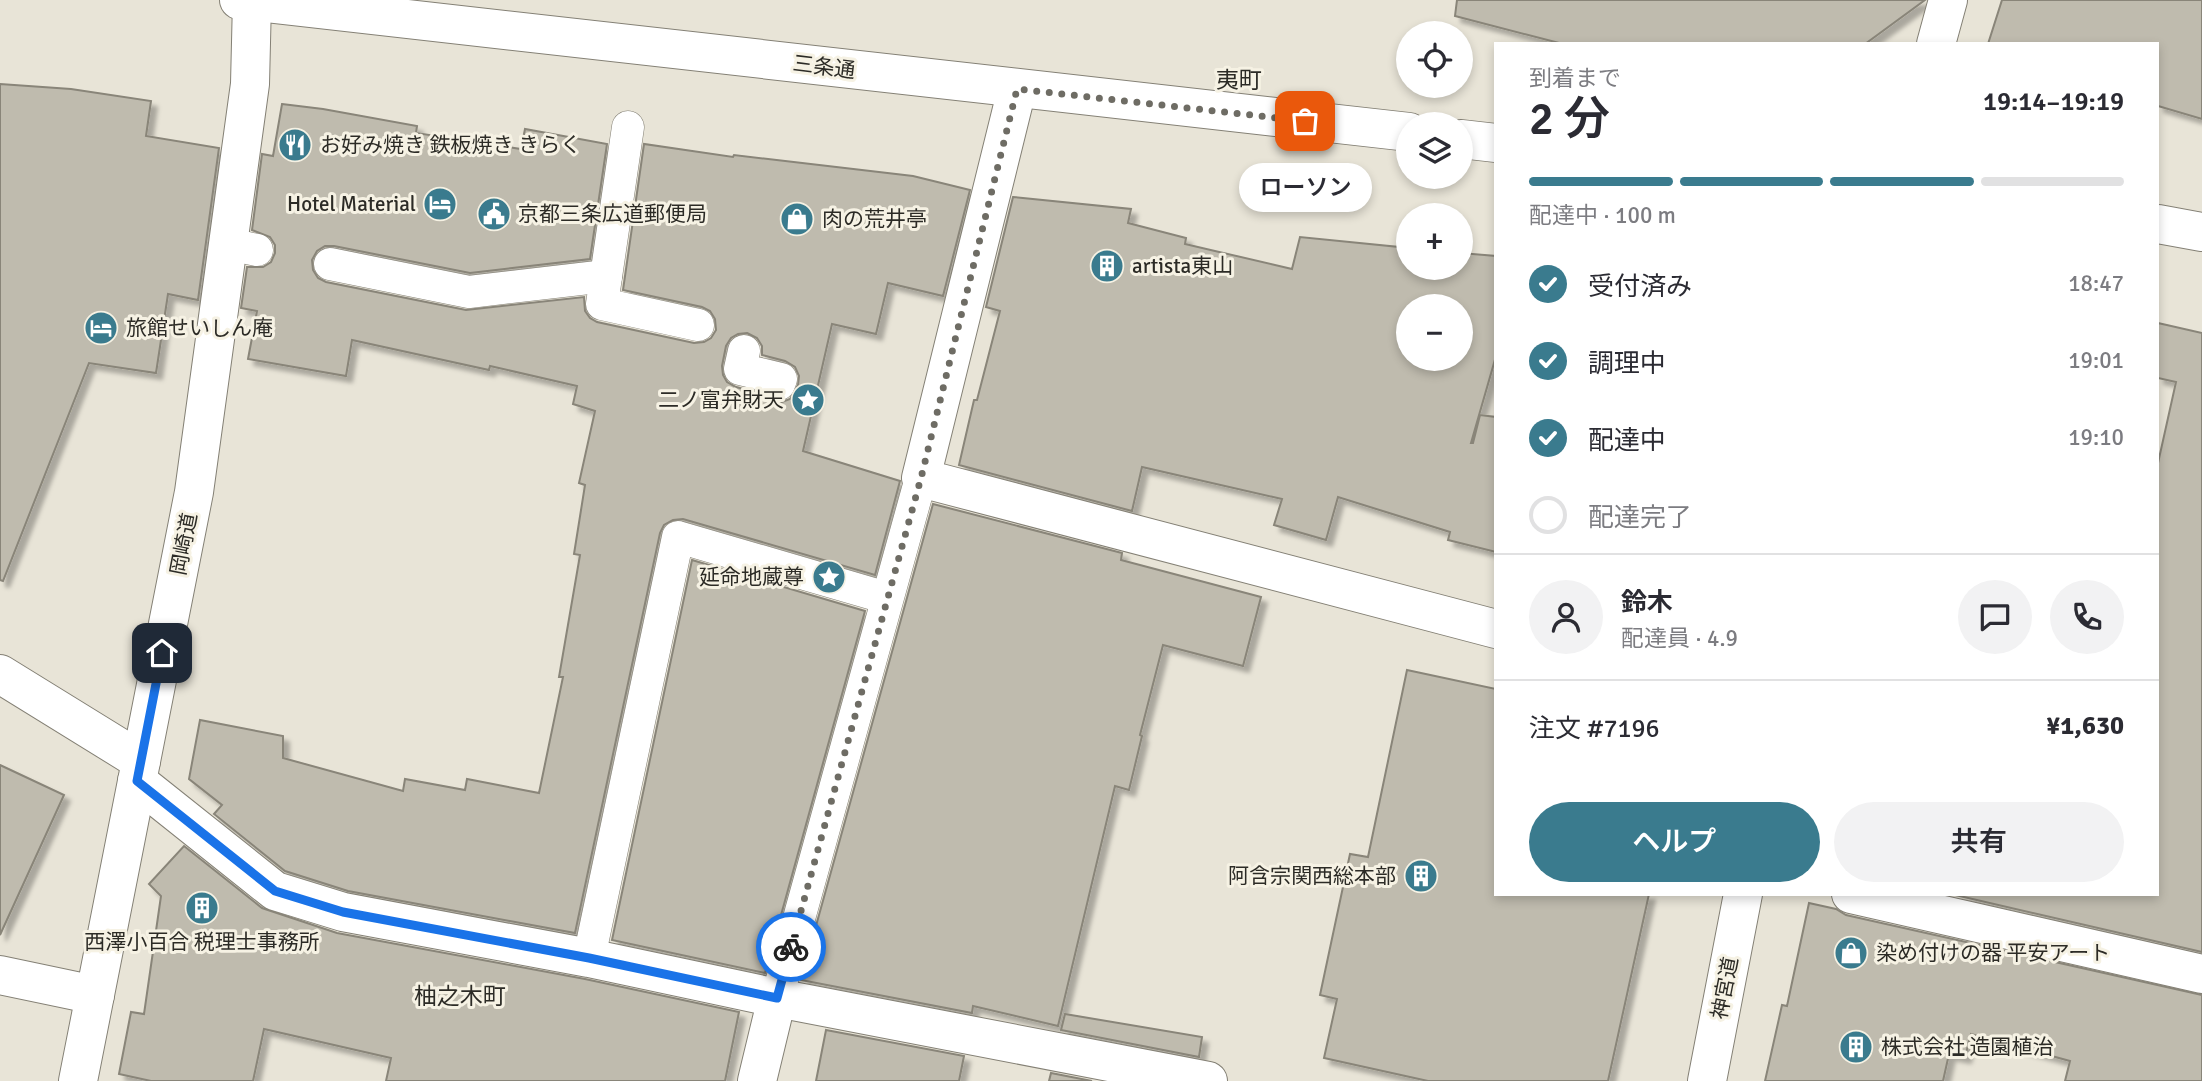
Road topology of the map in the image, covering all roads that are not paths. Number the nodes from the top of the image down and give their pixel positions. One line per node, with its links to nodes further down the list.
1 (247, 0): 4 (street, 三条通); 18 (street, 岡崎道)
2 (1948, 0): 3 (street)
3 (1937, 42)
4 (1017, 89): 6 (street, 三条通); 14 (street)
5 (628, 127): 12 (lane)
6 (1396, 131)
7 (1473, 140): 8 (street)
8 (1494, 143)
9 (2159, 224): 10 (street)
10 (2202, 232)
11 (330, 264): 12 (lane)
12 (606, 276): 13 (lane)
13 (779, 384)
14 (921, 478): 15 (lane); 16 (street)
15 (887, 597): 21 (lane); 25 (lane)
16 (1494, 628)
17 (0, 674): 18 (street)
18 (139, 771): 21 (street); 24 (street, 岡崎道)
19 (1743, 896): 29 (street, 神宮道)
20 (1860, 896): 22 (street)
21 (589, 958): 25 (street)
22 (2202, 974)
23 (0, 975): 24 (street)
24 (95, 995): 26 (street, 岡崎道)
25 (777, 998): 27 (street); 28 (street)
26 (78, 1081)
27 (757, 1081)
28 (1208, 1081)
29 (1707, 1081)

